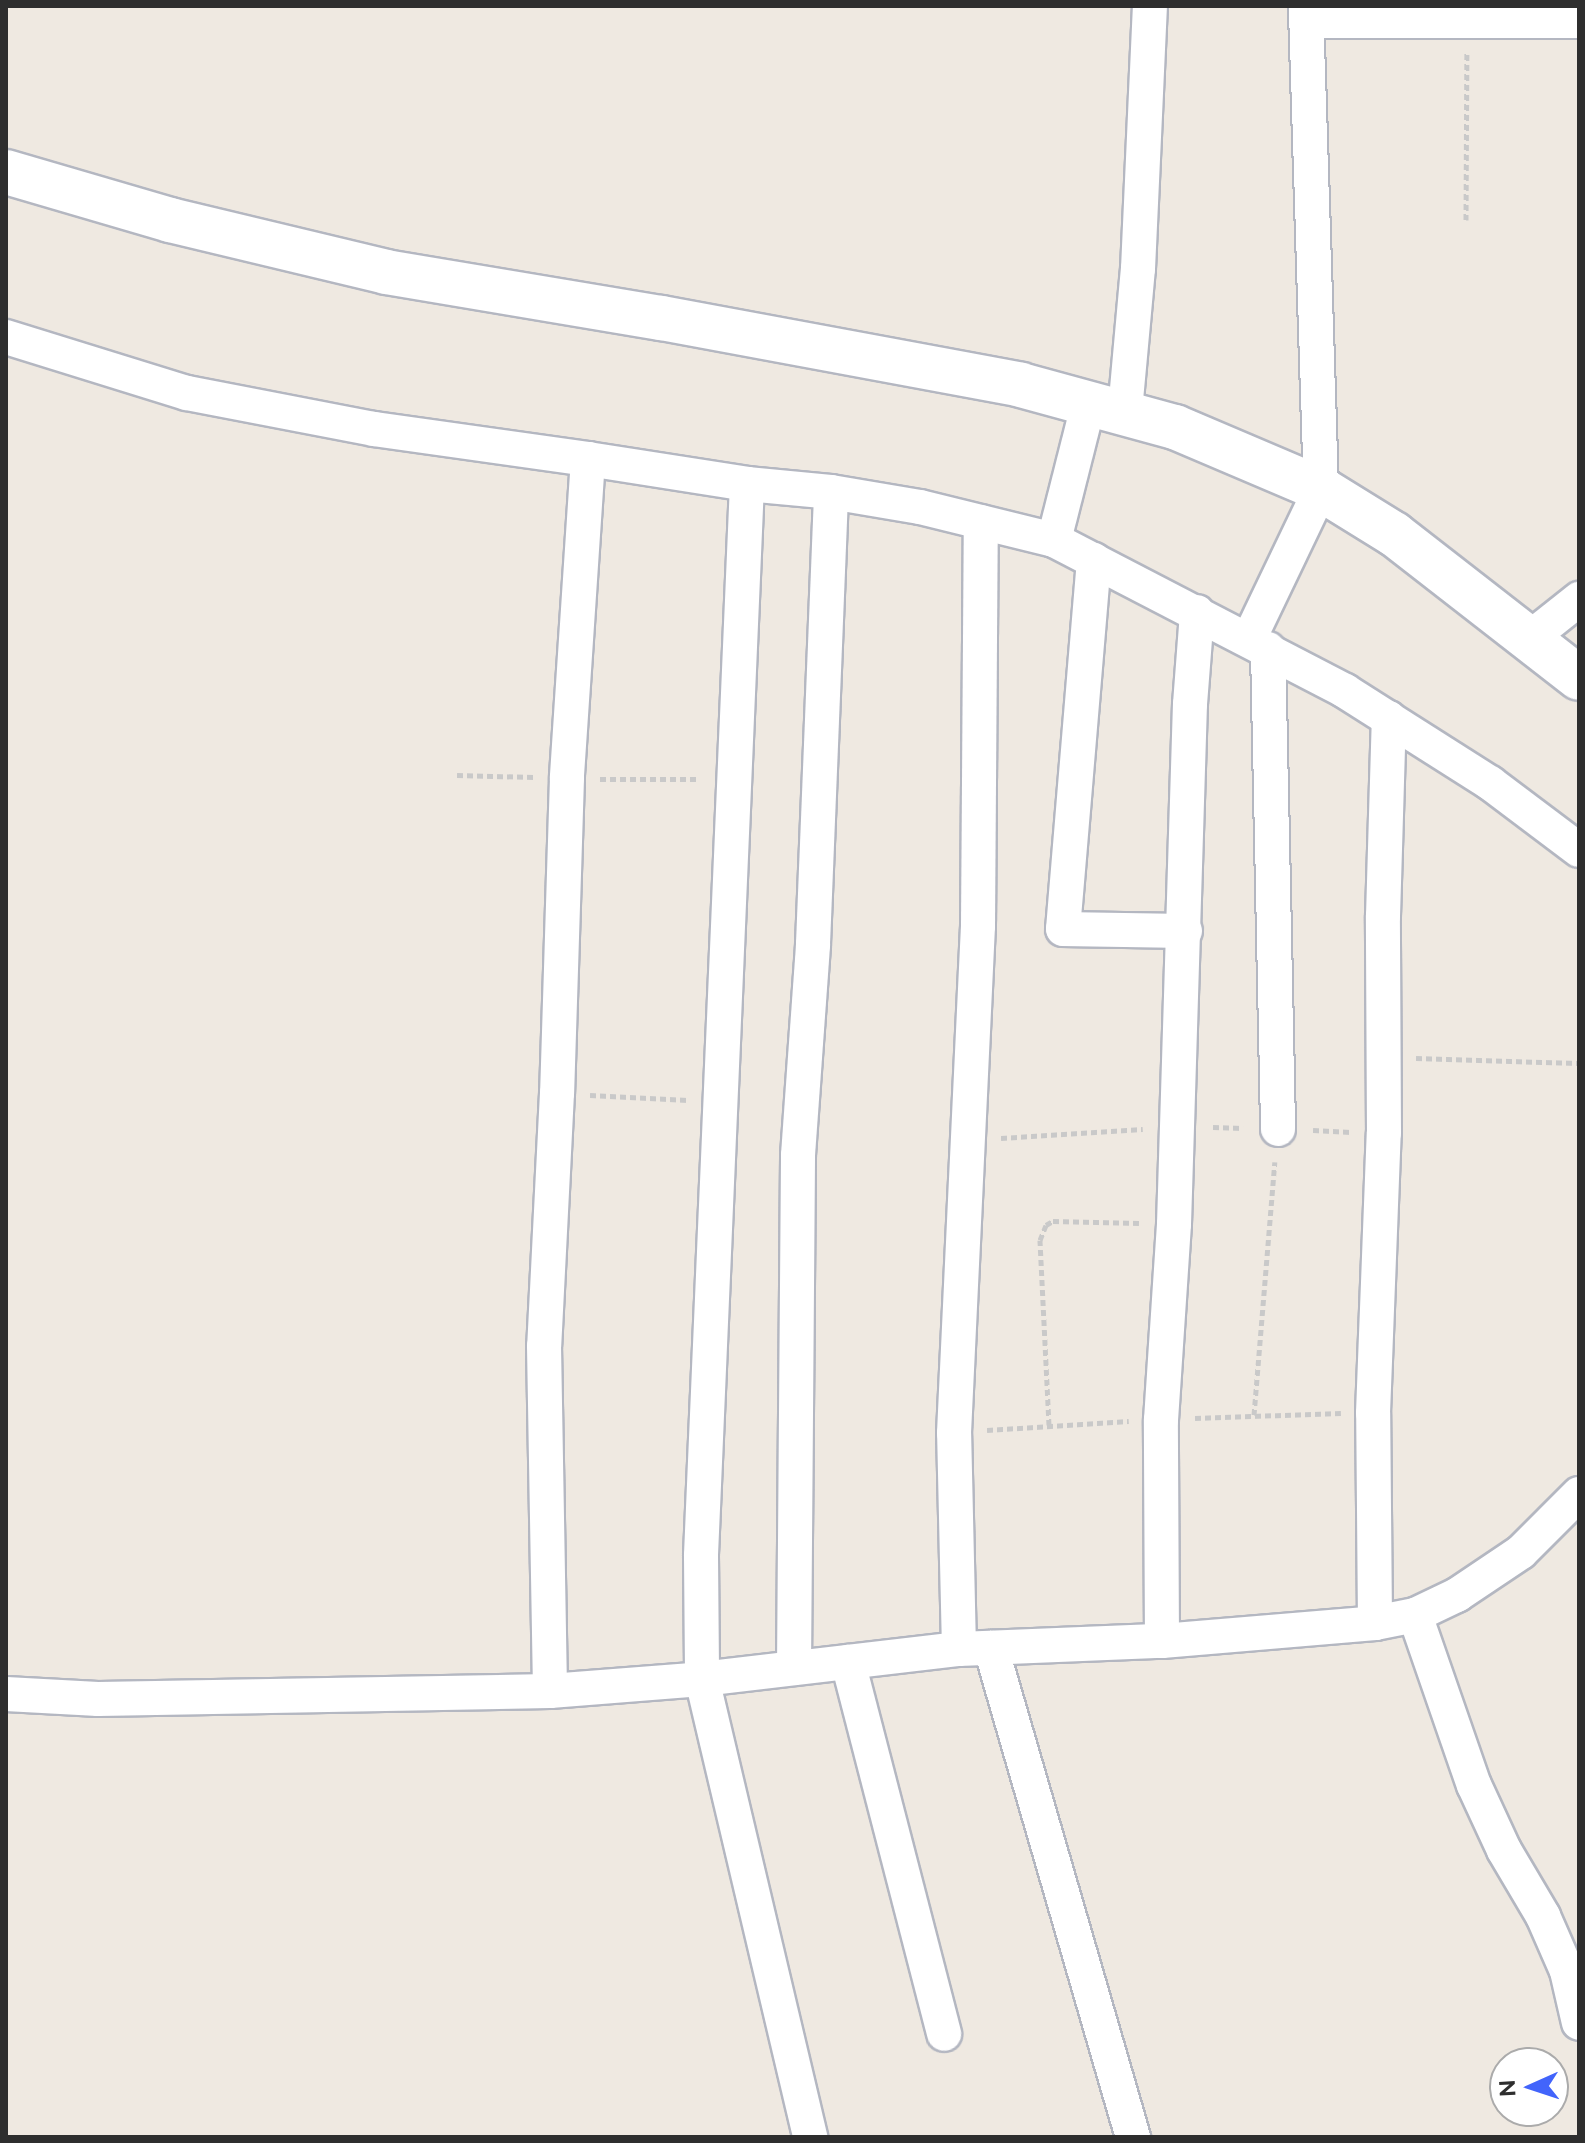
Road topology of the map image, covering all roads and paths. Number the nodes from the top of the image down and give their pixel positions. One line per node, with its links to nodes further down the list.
1 (1150, 6): 8 (street)
2 (1467, 13): 3 (street); 4 (street); 6 (path)
3 (1306, 14): 11 (street)
4 (1579, 21)
5 (6, 172): 8 (main road)
6 (1466, 220)
7 (6, 337): 9 (street)
8 (1107, 406): 11 (main road); 14 (street)
9 (588, 459): 10 (street); 23 (street)
10 (747, 484): 12 (street); 24 (street)
11 (1321, 489): 18 (main road); 19 (street)
12 (831, 492): 13 (street); 47 (street)
13 (981, 522): 14 (street); 34 (street)
14 (1054, 540): 15 (street)
15 (1094, 560): 17 (street); 26 (street)
16 (1579, 599): 18 (street)
17 (1197, 612): 19 (street); 26 (street)
18 (1530, 638): 20 (main road)
19 (1259, 644): 21 (street); 32 (street)
20 (1579, 678)
21 (1389, 718): 25 (street); 27 (street)
22 (457, 775): 23 (path)
23 (567, 778): 24 (path); 29 (street)
24 (731, 779): 30 (street)
25 (1579, 850)
26 (1185, 931): 31 (street)
27 (1383, 1057): 28 (path); 33 (street)
28 (1579, 1063)
29 (557, 1093): 30 (path); 49 (street)
30 (718, 1101): 48 (street)
31 (1178, 1127): 32 (path); 34 (path); 35 (street)
32 (1278, 1129): 33 (path); 37 (path)
33 (1384, 1133): 36 (street)
34 (968, 1140): 40 (street)
35 (1174, 1224): 38 (street); 39 (path)
36 (1373, 1413): 37 (path); 43 (street)
37 (1254, 1415): 38 (path)
38 (1161, 1420): 39 (path); 44 (street)
39 (1049, 1425): 40 (path)
40 (954, 1433): 45 (street)
41 (1579, 1494): 42 (street)
42 (1415, 1615): 43 (street); 51 (street)
43 (1375, 1623): 44 (street)
44 (1162, 1641): 45 (street)
45 (975, 1649): 46 (street); 54 (street)
46 (848, 1662): 47 (street); 52 (street)
47 (794, 1668): 48 (street)
48 (702, 1679): 49 (street); 53 (street)
49 (550, 1691): 50 (street)
50 (6, 1694)
51 (1579, 2023)
52 (944, 2034)
53 (810, 2137)
54 (1133, 2137)

